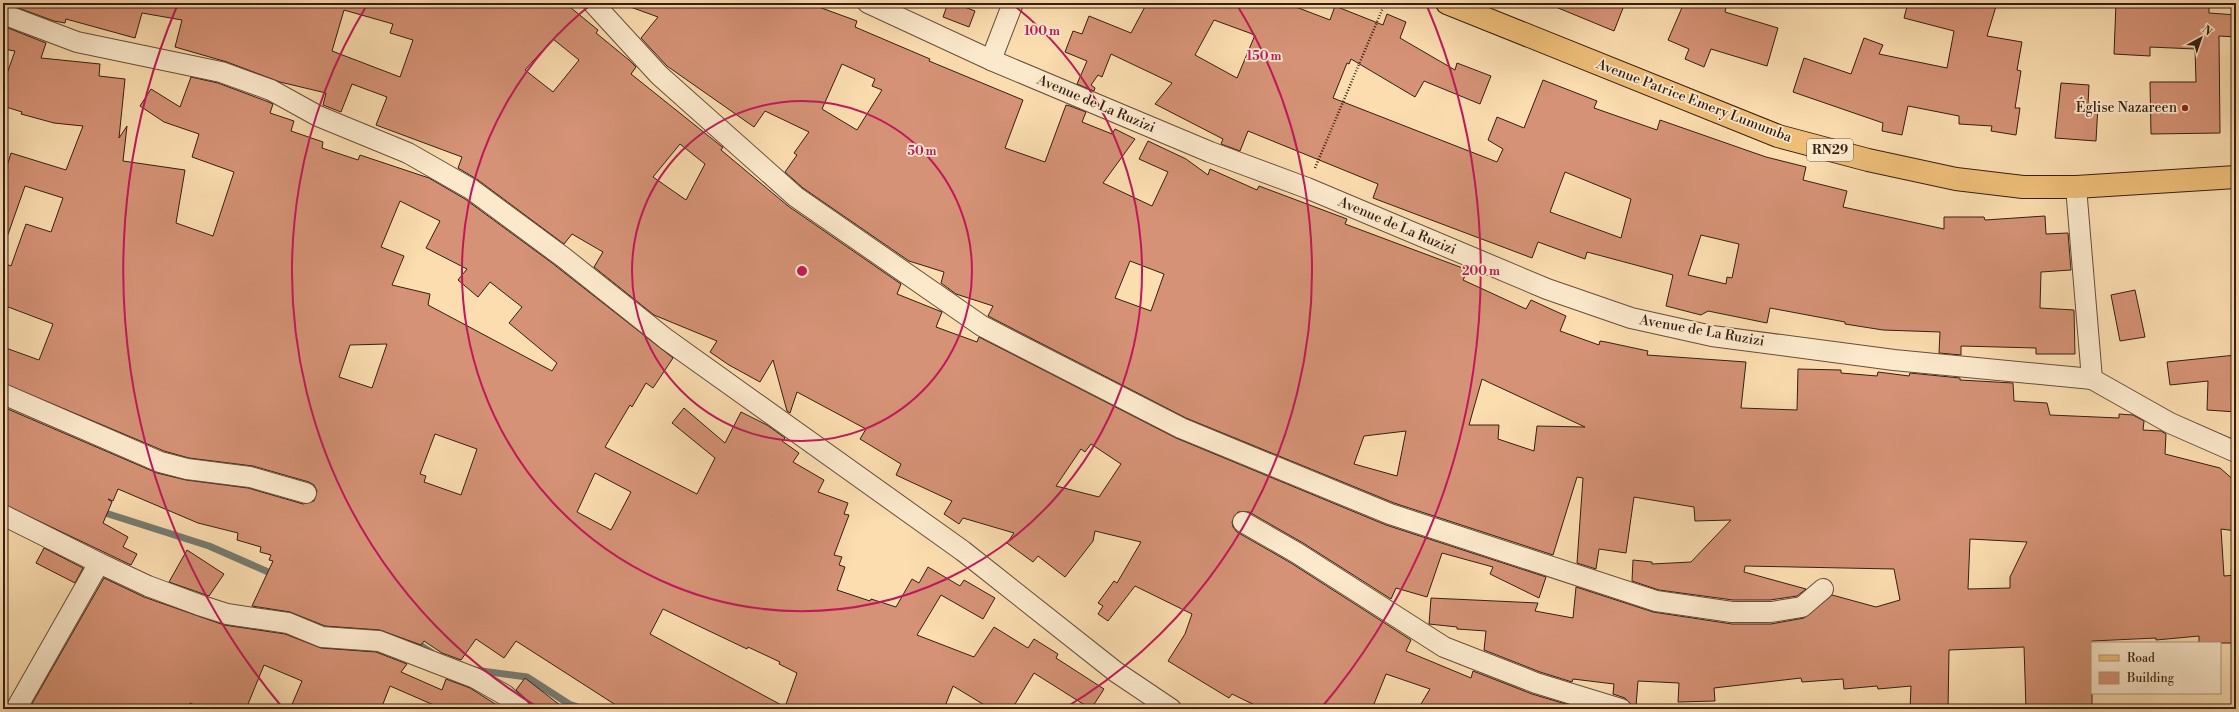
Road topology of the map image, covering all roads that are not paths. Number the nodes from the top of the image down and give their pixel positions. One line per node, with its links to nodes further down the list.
1 (594, 3): 16 (street)
2 (868, 3): 6 (street, Avenue de La Ruzizi)
3 (1013, 3): 6 (street)
4 (1447, 3): 8 (main road, Avenue Patrice Emery Lumumba / RN29)
5 (3, 14): 19 (street)
6 (991, 60): 9 (street, Avenue de La Ruzizi)
7 (2236, 177): 8 (main road, Avenue Patrice Emery Lumumba / RN29)
8 (2076, 187): 9 (street)
9 (2092, 379): 11 (street)
10 (3, 394): 12 (street)
11 (2236, 452)
12 (306, 493)
13 (3, 515): 15 (street)
14 (1243, 522): 20 (street)
15 (98, 563): 17 (street); 18 (street)
16 (1823, 589)
17 (16, 709)
18 (520, 709)
19 (1171, 709)
20 (1621, 709)

